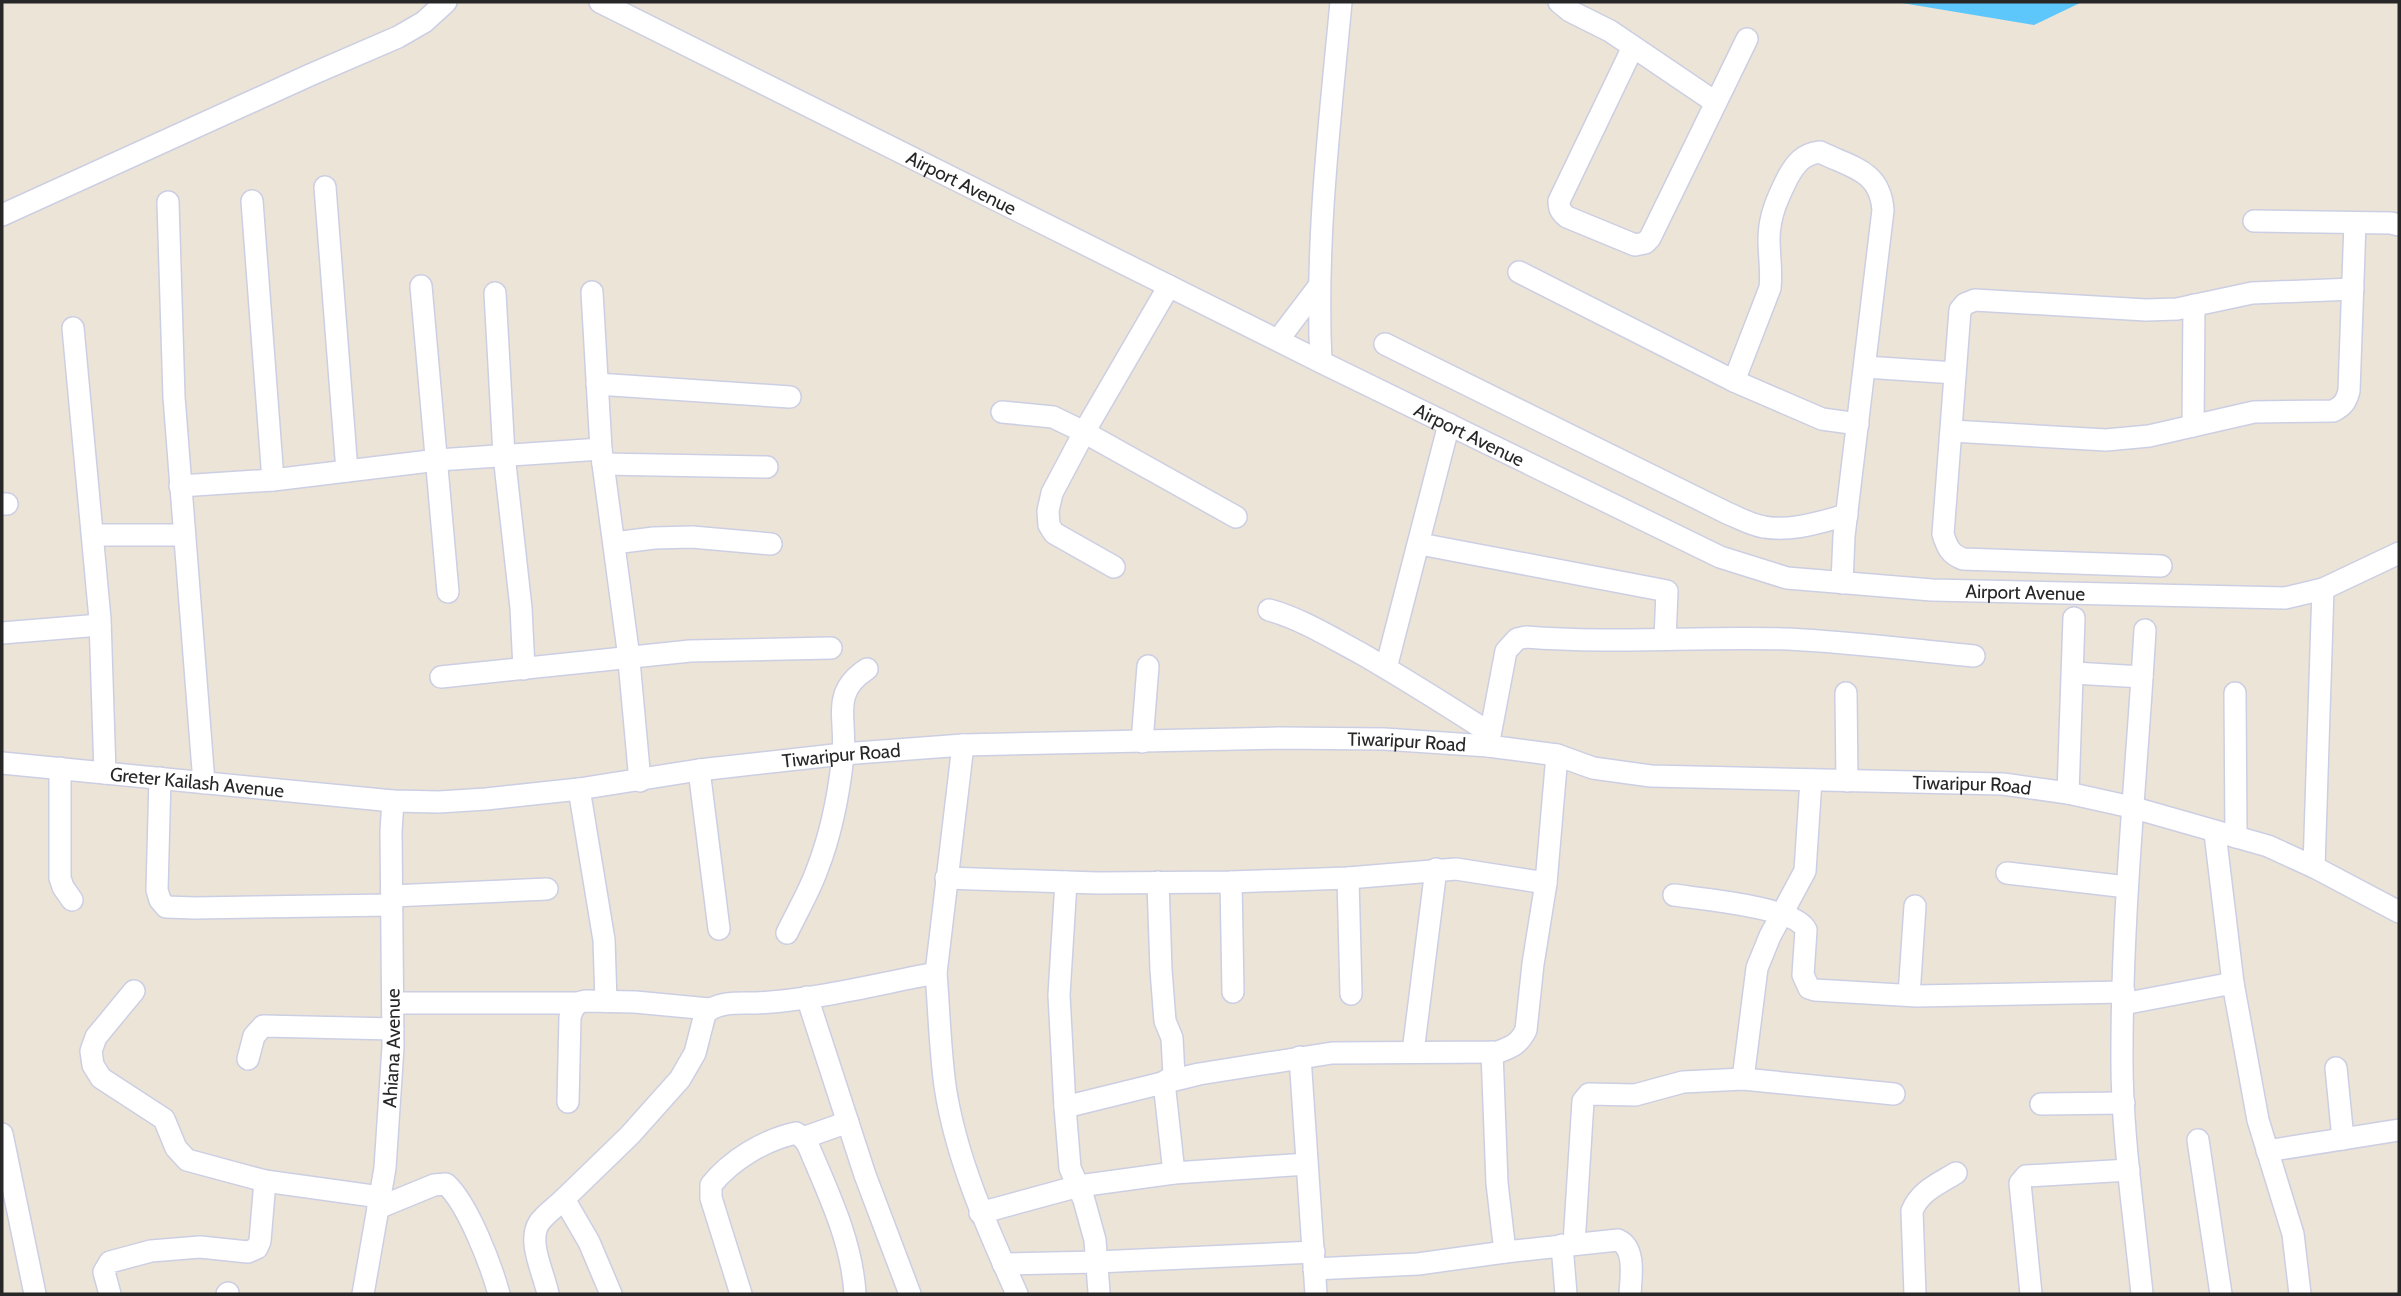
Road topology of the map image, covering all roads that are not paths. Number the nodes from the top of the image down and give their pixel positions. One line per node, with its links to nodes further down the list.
1 (446, 2): 11 (street)
2 (600, 2): 17 (street, Airport Avenue)
3 (1341, 2): 18 (street)
4 (1559, 2): 6 (street)
5 (1747, 39): 7 (street)
6 (1633, 47): 7 (street); 7 (street)
7 (1715, 102)
8 (325, 187): 42 (street)
9 (252, 201): 43 (street)
10 (168, 202): 44 (street)
11 (2, 215)
12 (2254, 221): 13 (street)
13 (2355, 223): 14 (street); 19 (street)
14 (2399, 226)
15 (1518, 272): 29 (street)
16 (421, 286): 40 (street)
17 (1170, 286): 24 (street, Airport Avenue); 37 (street)
18 (1319, 286): 24 (street); 26 (street)
19 (2353, 289): 22 (street); 35 (street)
20 (592, 292): 30 (street)
21 (495, 293): 38 (street)
22 (2194, 305): 28 (street); 35 (street)
23 (73, 328): 48 (street)
24 (1279, 340): 26 (street, Airport Avenue)
25 (1385, 344): 45 (street)
26 (1321, 362): 33 (street, Airport Avenue)
27 (1865, 367): 28 (street); 29 (street); 34 (street)
28 (1955, 373): 36 (street)
29 (1734, 381): 34 (street)
30 (597, 384): 31 (street); 39 (street)
31 (790, 397)
32 (1002, 412): 37 (street)
33 (1449, 424): 51 (street); 55 (street, Airport Avenue)
34 (1858, 424): 45 (street)
35 (2193, 426): 36 (street)
36 (1952, 431): 53 (street)
37 (1084, 432): 46 (street); 54 (street)
38 (504, 454): 39 (street); 40 (street); 68 (street)
39 (602, 456): 41 (street); 49 (street)
40 (438, 460): 42 (street); 57 (street)
41 (767, 467)
42 (347, 471): 43 (street)
43 (273, 480): 44 (street)
44 (180, 485): 47 (street)
45 (1847, 515): 55 (street)
46 (1236, 517)
47 (183, 535): 48 (street); 89 (street)
48 (93, 536): 60 (street)
49 (614, 543): 50 (street); 66 (street)
50 (771, 544)
51 (1420, 544): 63 (street); 69 (street)
52 (2399, 552): 56 (street, Airport Avenue)
53 (2161, 566)
54 (1115, 567)
55 (1842, 583): 56 (street, Airport Avenue)
56 (2323, 589): 95 (street)
57 (448, 592)
58 (1269, 610): 69 (street)
59 (2074, 618): 71 (street)
60 (100, 625): 62 (street); 84 (street)
61 (2145, 630): 73 (street)
62 (2, 634)
63 (1665, 639): 65 (street); 76 (street)
64 (831, 648): 66 (street)
65 (1974, 656)
66 (628, 658): 68 (street); 86 (street)
67 (1148, 666): 77 (street)
68 (524, 668): 72 (street)
69 (1386, 668): 76 (street)
70 (867, 669): 79 (street)
71 (2074, 673): 73 (street); 91 (street)
72 (441, 677)
73 (2142, 677): 93 (street)
74 (1846, 693): 88 (street)
75 (2235, 693): 94 (street)
76 (1489, 740): 77 (street, Tiwaripur Road); 80 (street, Tiwaripur Road)
77 (1142, 742): 78 (street, Tiwaripur Road)
78 (963, 746): 79 (street, Tiwaripur Road); 98 (street)
79 (843, 754): 83 (street, Tiwaripur Road); 113 (street)
80 (1558, 755): 87 (street, Tiwaripur Road); 103 (street)
81 (2, 763): 82 (street, Greter Kailash Avenue)
82 (60, 768): 84 (street, Greter Kailash Avenue); 107 (street)
83 (699, 771): 86 (street, Tiwaripur Road); 112 (street)
84 (105, 773): 85 (street, Greter Kailash Avenue)
85 (160, 778): 89 (street, Greter Kailash Avenue); 108 (street)
86 (640, 780): 90 (street, Tiwaripur Road)
87 (1811, 780): 88 (street, Tiwaripur Road); 111 (street)
88 (1847, 781): 91 (street, Tiwaripur Road)
89 (204, 783): 92 (street, Greter Kailash Avenue)
90 (579, 789): 92 (street, Tiwaripur Road); 122 (street)
91 (2068, 793): 93 (street, Tiwaripur Road)
92 (393, 801): 108 (street, Ahiana Avenue)
93 (2131, 807): 94 (street, Tiwaripur Road); 104 (street)
94 (2225, 835): 95 (street, Tiwaripur Road); 115 (street)
95 (2314, 867): 110 (street, Tiwaripur Road)
96 (1436, 869): 99 (street); 103 (street); 127 (street)
97 (2007, 873): 104 (street)
98 (946, 878): 100 (street); 114 (street)
99 (1348, 878): 102 (street); 118 (street)
100 (1066, 882): 101 (street); 138 (street)
101 (1158, 882): 102 (street); 133 (street)
102 (1231, 882): 117 (street)
103 (1546, 883): 128 (street)
104 (2127, 887): 121 (street)
105 (547, 889): 108 (street)
106 (1674, 895): 111 (street)
107 (72, 900)
108 (392, 901): 123 (street, Ahiana Avenue)
109 (1915, 906): 119 (street)
110 (2399, 912)
111 (1783, 913): 119 (street); 132 (street)
112 (719, 929)
113 (787, 933)
114 (936, 973): 120 (street); 154 (street)
115 (2233, 983): 121 (street); 145 (street)
116 (134, 990): 150 (street)
117 (1233, 992)
118 (1351, 994)
119 (1909, 995): 121 (street)
120 (807, 997): 125 (street); 139 (street)
121 (2123, 998): 136 (street)
122 (606, 1001): 124 (street); 125 (street)
123 (393, 1003): 124 (street); 126 (street, Ahiana Avenue)
124 (578, 1003): 135 (street)
125 (709, 1009): 152 (street)
126 (393, 1029): 130 (street); 153 (street, Ahiana Avenue)
127 (1413, 1052): 128 (street); 129 (street)
128 (1492, 1052): 156 (street)
129 (1300, 1058): 133 (street); 146 (street)
130 (248, 1059)
131 (2336, 1068): 143 (street)
132 (1743, 1079): 134 (street); 155 (street)
133 (1164, 1082): 138 (street); 148 (street)
134 (1894, 1094)
135 (568, 1102)
136 (2124, 1103): 137 (street); 147 (street)
137 (2041, 1104)
138 (1065, 1107): 151 (street)
139 (848, 1122): 142 (street); 169 (street)
140 (2399, 1130): 143 (street)
141 (2, 1134): 161 (street)
142 (803, 1138): 167 (street); 168 (street)
143 (2343, 1139): 145 (street)
144 (2199, 1140): 177 (street)
145 (2267, 1151): 178 (street)
146 (1307, 1164): 148 (street); 157 (street)
147 (2129, 1170): 175 (street); 176 (street)
148 (1174, 1173): 151 (street)
149 (1956, 1173): 174 (street)
150 (265, 1181): 153 (street); 162 (street)
151 (1079, 1186): 154 (street); 158 (street)
152 (564, 1199): 165 (street); 166 (street)
153 (379, 1202): 163 (street, Ahiana Avenue); 164 (street)
154 (980, 1213): 159 (street)
155 (1568, 1245): 156 (street); 172 (street); 173 (street)
156 (1505, 1252): 157 (street)
157 (1314, 1261): 158 (street); 171 (street)
158 (1097, 1262): 159 (street); 160 (street)
159 (1003, 1264): 170 (street)
160 (1099, 1292)
161 (35, 1294)
162 (110, 1294)
163 (363, 1294)
164 (499, 1294)
165 (548, 1294)
166 (611, 1294)
167 (741, 1294)
168 (855, 1294)
169 (910, 1294)
170 (1017, 1294)
171 (1316, 1294)
172 (1566, 1294)
173 (1630, 1294)
174 (1915, 1294)
175 (2031, 1294)
176 (2142, 1294)
177 (2221, 1294)
178 (2300, 1294)

